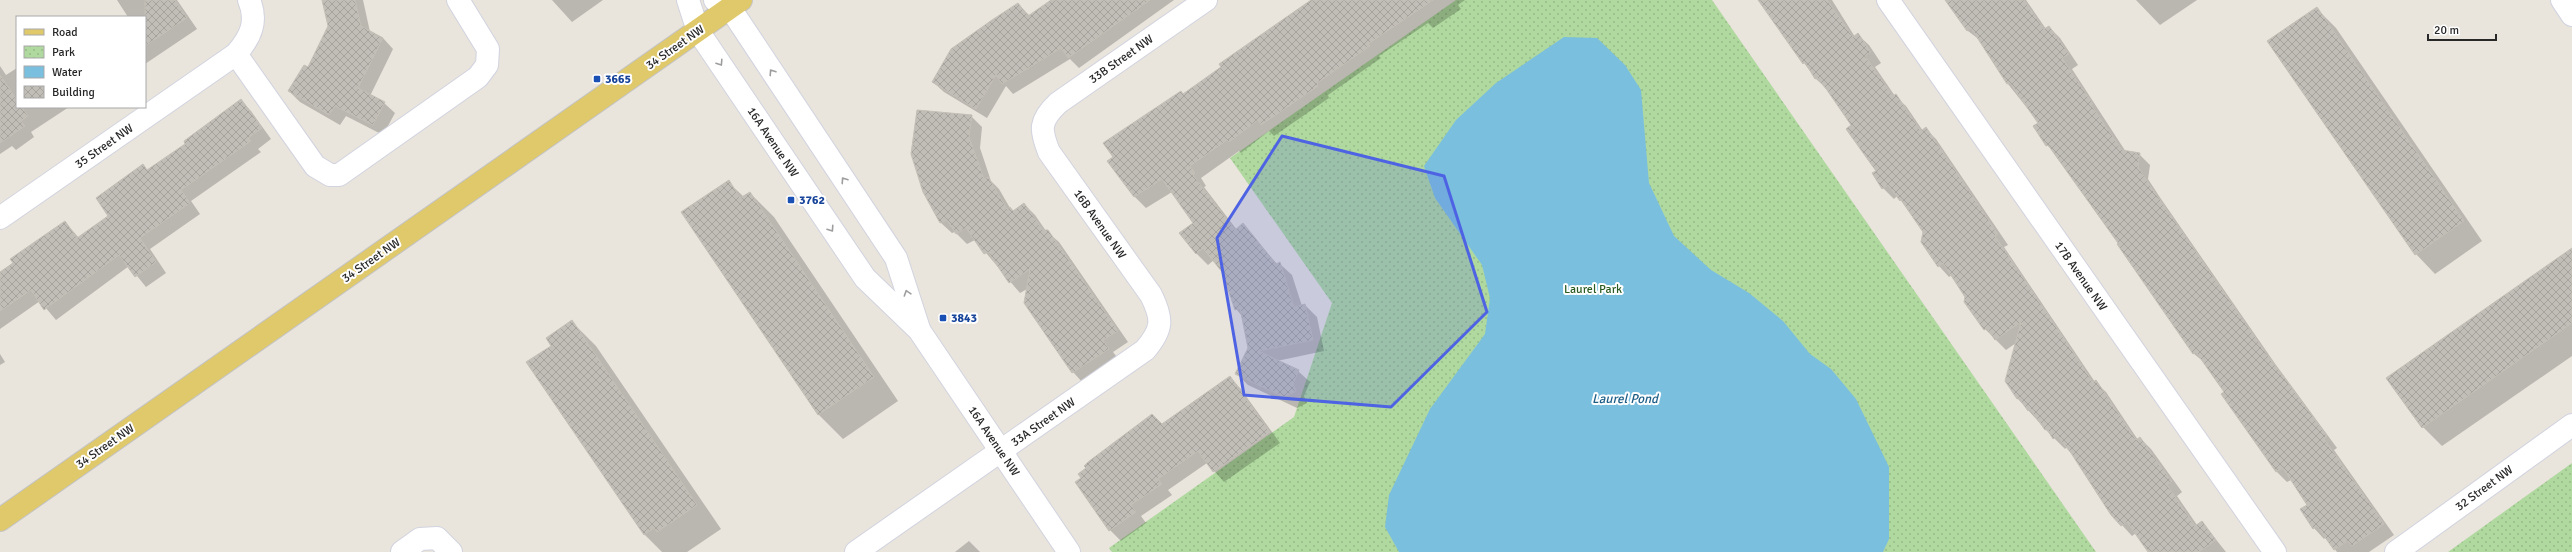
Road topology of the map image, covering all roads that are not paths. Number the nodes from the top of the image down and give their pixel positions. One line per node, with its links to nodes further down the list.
1 (249, 0): 10 (street, 35 Street NW)
2 (458, 0): 10 (street)
3 (688, 0): 9 (street, 16A Avenue NW)
4 (1206, 0): 11 (street, 33B Street NW)
5 (1888, 0): 22 (street, 17B Avenue NW)
6 (2562, 0): 8 (street)
7 (729, 3): 9 (main road, 34 Street NW); 14 (street, 16A Avenue NW, one-way to 7)
8 (2572, 15)
9 (698, 31): 14 (street, 16A Avenue NW, one-way to 14); 17 (main road, 34 Street NW)
10 (236, 54): 12 (street, 35 Street NW)
11 (1042, 125): 13 (street, 16B Avenue NW)
12 (0, 218)
13 (1160, 323): 16 (street, 33A Street NW)
14 (919, 330): 16 (street, 16A Avenue NW)
15 (2572, 425): 23 (street, 32 Street NW)
16 (1001, 451): 19 (street, 33A Street NW); 21 (street, 16A Avenue NW)
17 (0, 520)
18 (444, 545): 20 (street)
19 (866, 549)
20 (402, 552)
21 (1069, 552)
22 (2275, 552)
23 (2396, 552)

